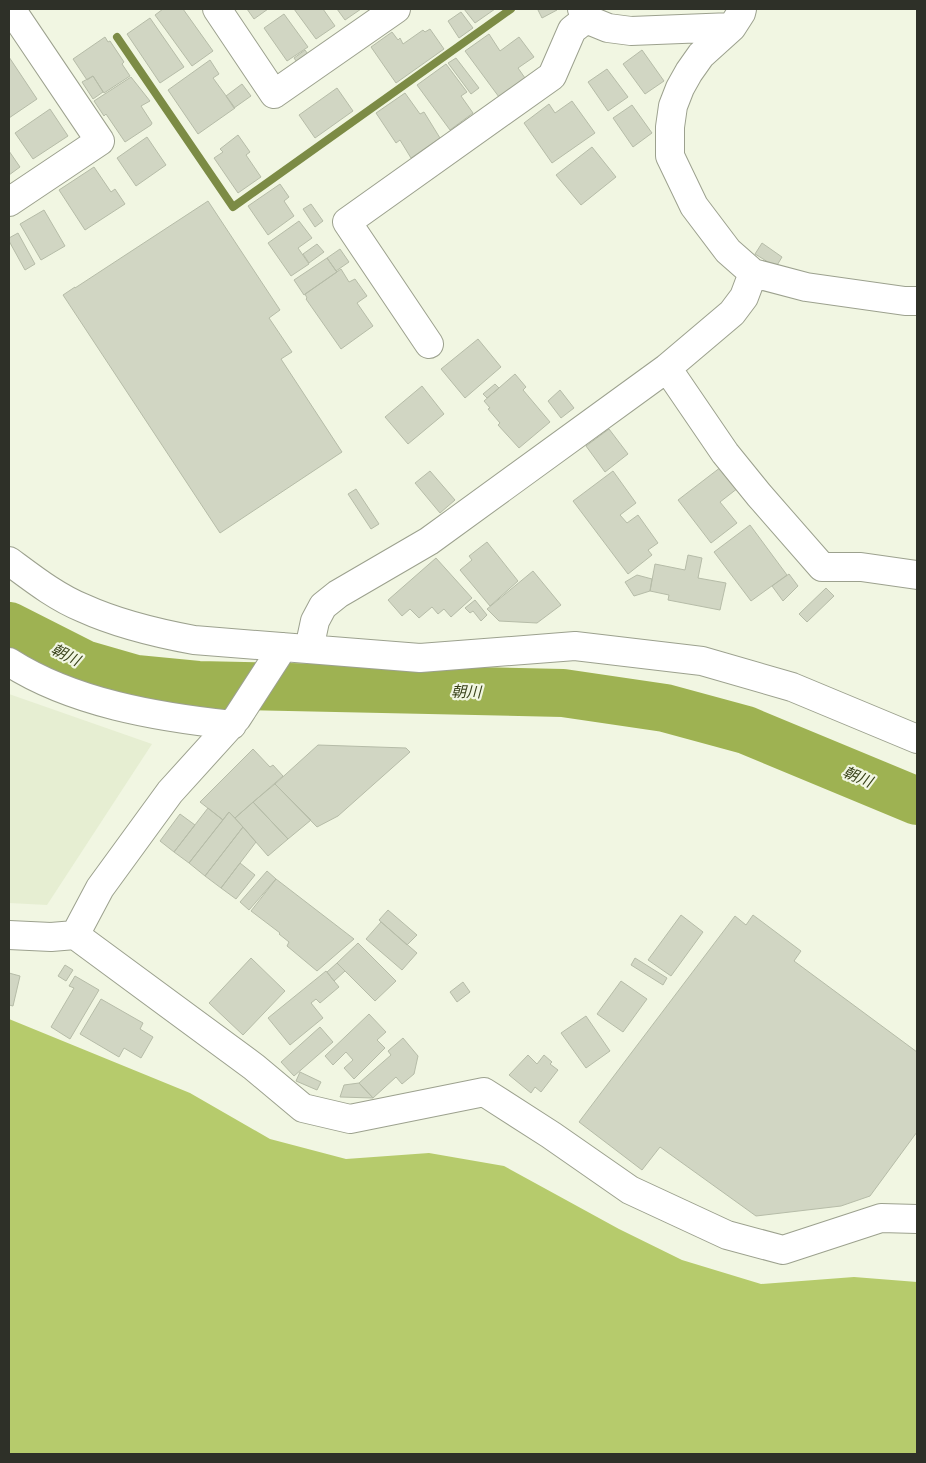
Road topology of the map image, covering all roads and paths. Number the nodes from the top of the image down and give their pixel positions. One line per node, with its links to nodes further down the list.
1 (217, 9): 2 (street)
2 (396, 9)
3 (22, 13): 6 (street)
4 (584, 14): 5 (street); 9 (street)
5 (737, 18): 7 (street)
6 (9, 202)
7 (752, 273): 8 (street); 10 (street)
8 (917, 301)
9 (430, 344)
10 (667, 368): 12 (street); 13 (street)
11 (9, 560): 13 (street)
12 (917, 575)
13 (287, 654): 15 (street); 16 (street)
14 (9, 662): 15 (street)
15 (235, 722): 18 (street)
16 (917, 738)
17 (9, 935): 18 (street)
18 (75, 935): 19 (street)
19 (917, 1219)

